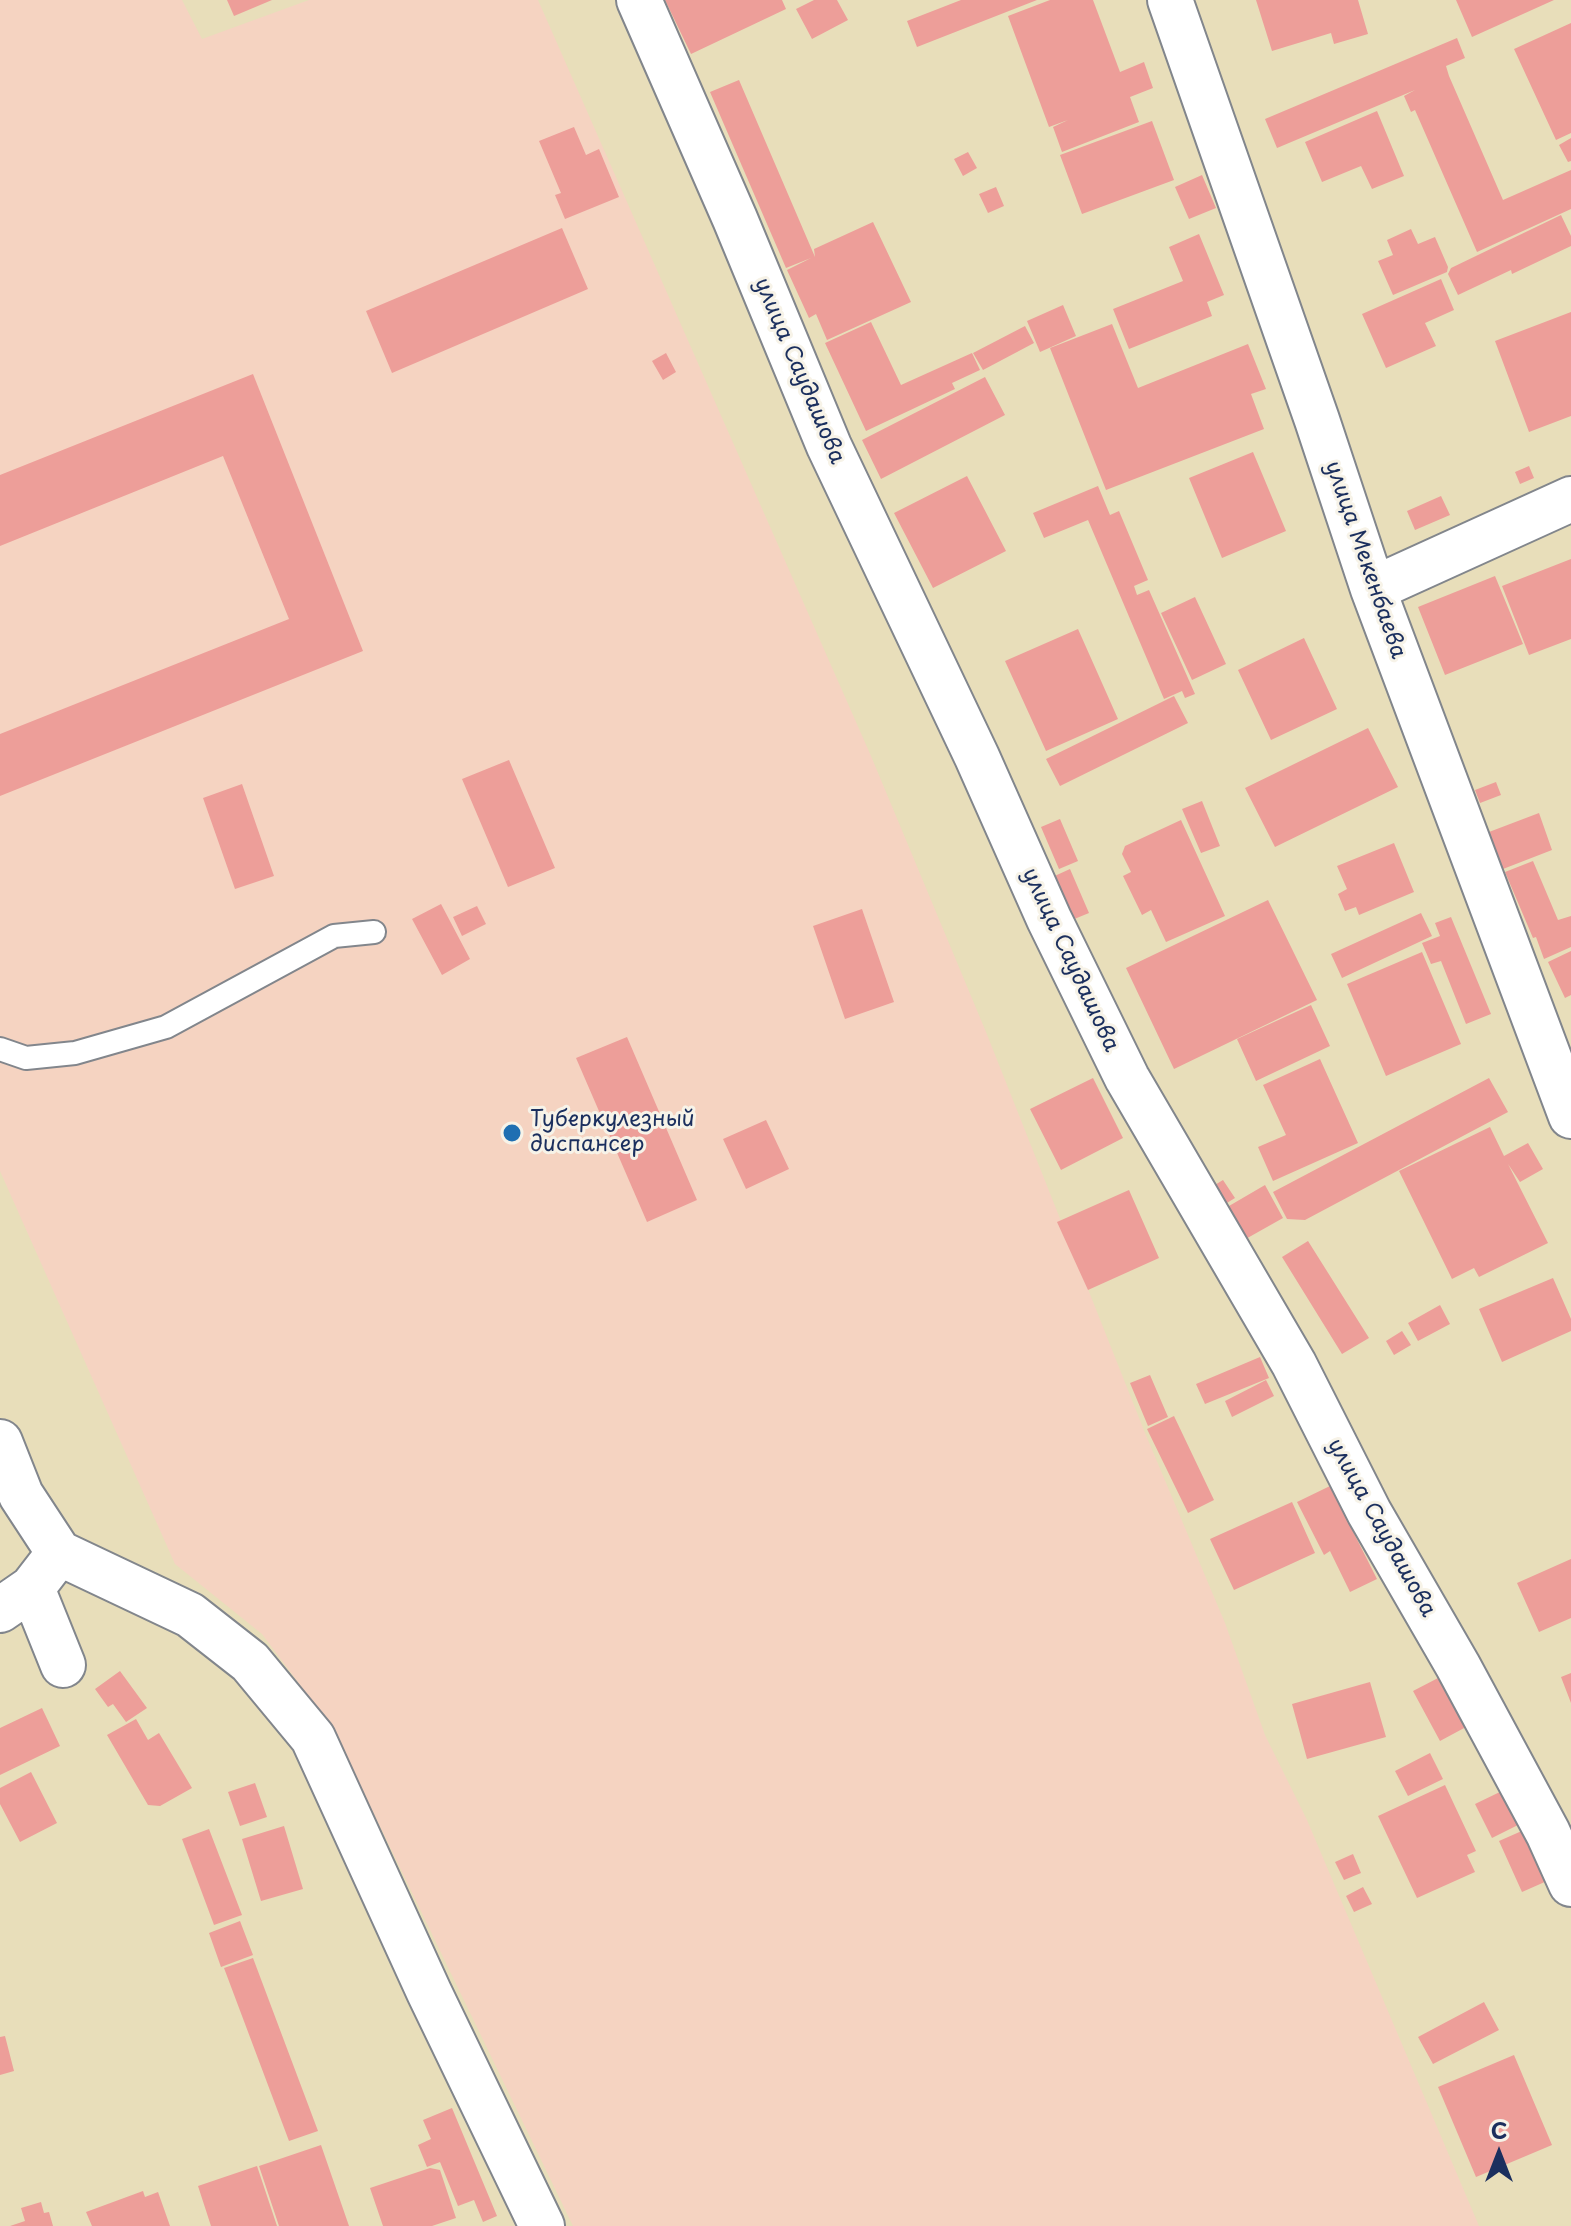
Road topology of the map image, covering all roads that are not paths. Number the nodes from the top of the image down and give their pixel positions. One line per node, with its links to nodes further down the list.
1 (639, 0): 12 (street, улица Саудашова)
2 (1170, 0): 4 (street, улица Мекенбаева)
3 (1571, 499): 4 (street)
4 (1373, 589): 7 (street, улица Мекенбаева)
5 (374, 932): 6 (lane)
6 (0, 1049)
7 (1571, 1116)
8 (0, 1442): 9 (street)
9 (59, 1553): 10 (street); 13 (street)
10 (16, 1599): 11 (street)
11 (63, 1665)
12 (1571, 1884)
13 (542, 2226)

